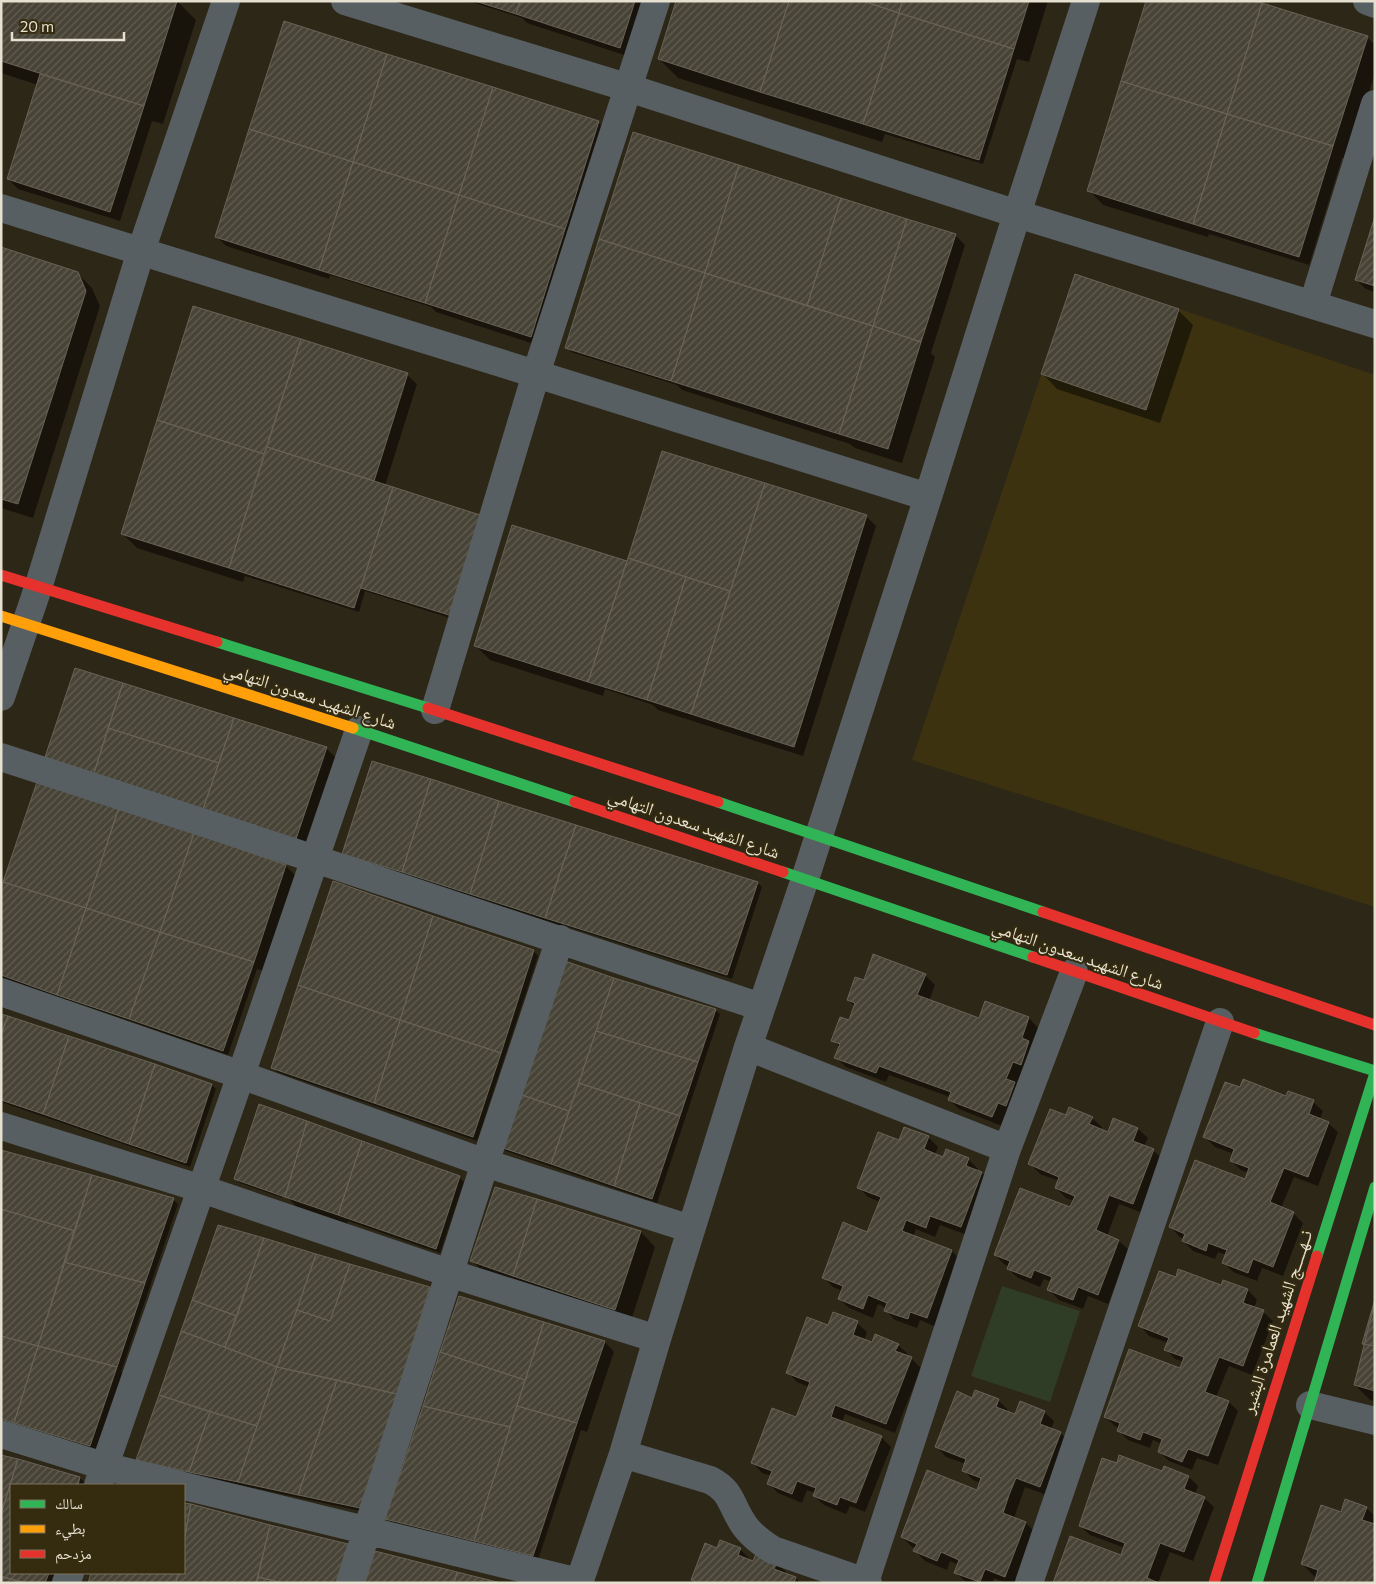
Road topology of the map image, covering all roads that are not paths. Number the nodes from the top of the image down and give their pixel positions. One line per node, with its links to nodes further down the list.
1 (226, 1): 11 (street)
2 (344, 1): 7 (street)
3 (656, 1): 7 (street)
4 (1086, 1): 10 (street)
5 (1367, 1): 6 (street)
6 (1375, 4)
7 (629, 88): 10 (street); 14 (street)
8 (1375, 104): 12 (street)
9 (1, 208): 11 (street)
10 (1017, 214): 12 (street); 15 (street)
11 (141, 251): 14 (street); 17 (street)
12 (1313, 304): 13 (street)
13 (1375, 324)
14 (536, 374): 15 (street); 20 (street)
15 (928, 498): 23 (street)
16 (1, 575): 17 (street, شارع الشهيد سعدون التهامي)
17 (38, 588): 18 (street); 20 (street, شارع الشهيد سعدون التهامي)
18 (13, 620): 19 (street); 21 (street, شارع الشهيد سعدون التهامي)
19 (1, 697)
20 (435, 710): 23 (street, شارع الشهيد سعدون التهامي)
21 (359, 730): 24 (street); 25 (street, شارع الشهيد سعدون التهامي)
22 (1, 757): 24 (street)
23 (818, 835): 25 (street); 31 (street, شارع الشهيد سعدون التهامي)
24 (315, 859): 26 (street); 34 (street)
25 (805, 879): 27 (street, شارع الشهيد سعدون التهامي); 29 (street)
26 (560, 939): 29 (street); 37 (street)
27 (1074, 972): 30 (street, شارع الشهيد سعدون التهامي); 36 (street)
28 (1, 992): 34 (street)
29 (761, 1007): 32 (street)
30 (1220, 1022): 33 (street, شارع الشهيد سعدون التهامي); 54 (street)
31 (1375, 1025)
32 (748, 1047): 36 (street); 40 (street)
33 (1375, 1072): 55 (street, نــهـــــج الشهيد العمامرة البشير)
34 (241, 1075): 37 (street); 39 (street)
35 (1, 1126): 39 (street)
36 (1007, 1149): 52 (street)
37 (485, 1162): 40 (street); 41 (street)
38 (1375, 1187): 43 (street)
39 (202, 1189): 41 (street); 47 (street)
40 (691, 1229): 42 (street)
41 (449, 1273): 42 (street); 50 (street)
42 (656, 1339): 46 (street)
43 (1310, 1405): 44 (street); 56 (street)
44 (1375, 1421)
45 (1, 1434): 47 (street)
46 (623, 1454): 51 (street); 52 (street)
47 (101, 1476): 48 (street)
48 (166, 1484)
49 (185, 1487): 50 (street)
50 (366, 1531): 51 (street); 53 (street)
51 (579, 1582)
52 (867, 1582)
53 (350, 1583)
54 (1029, 1583)
55 (1214, 1583)
56 (1257, 1583)

